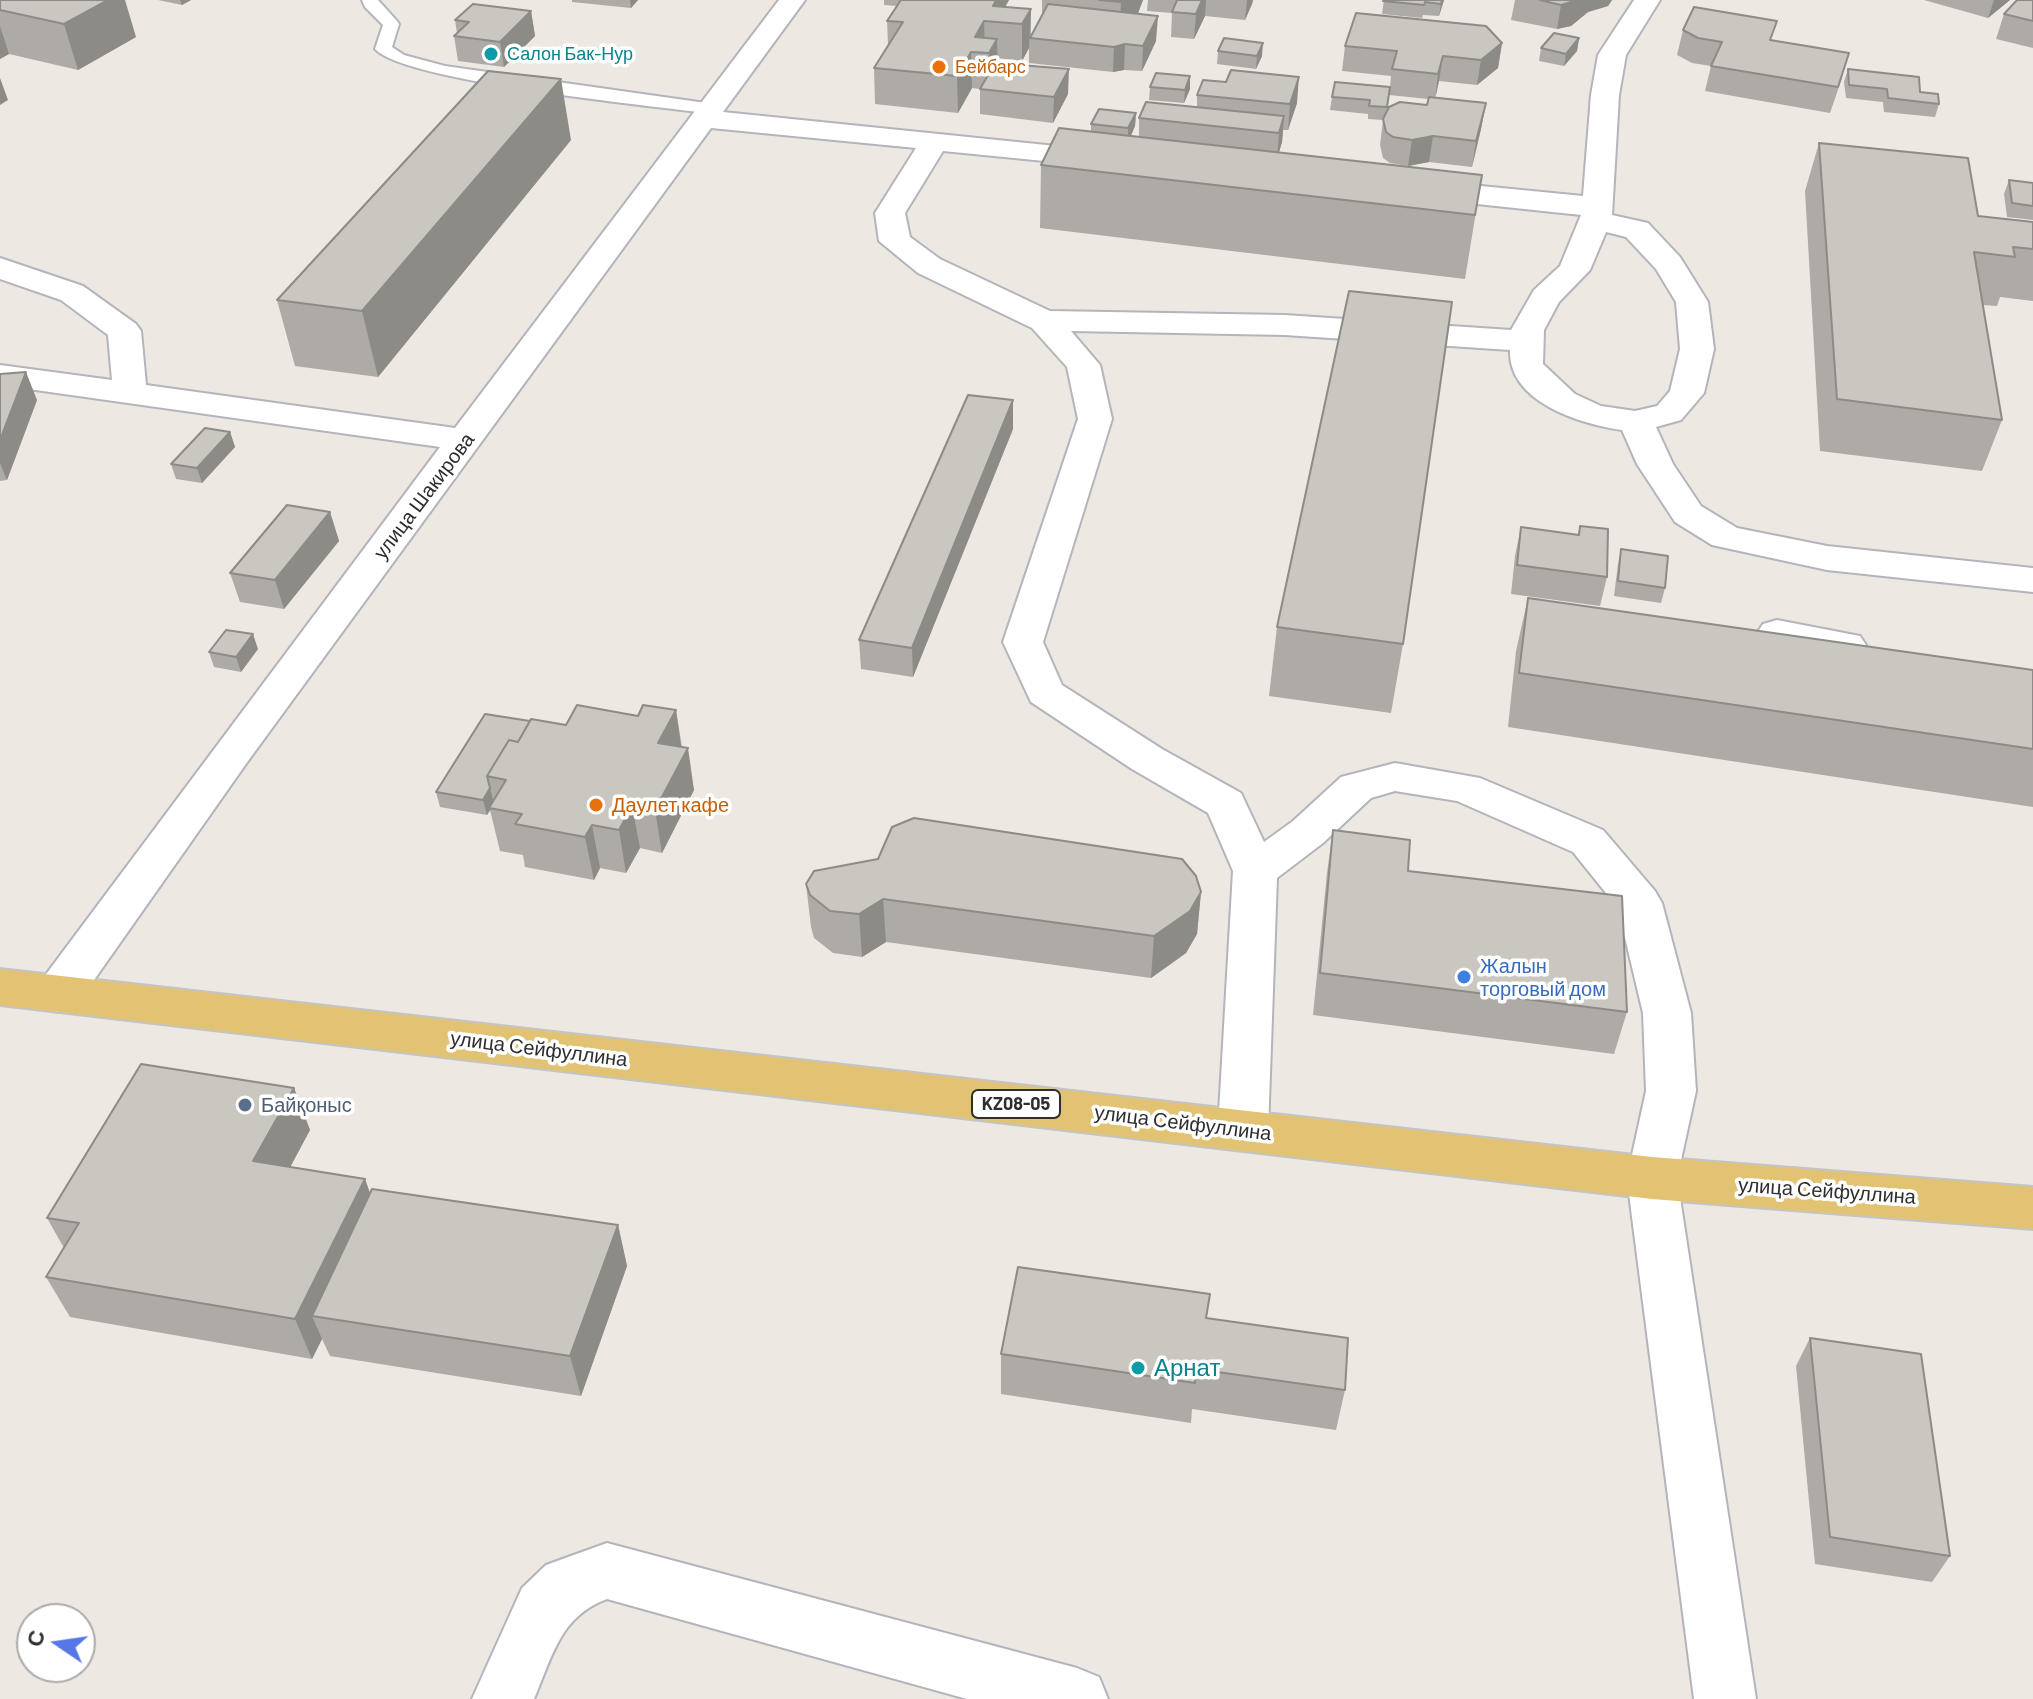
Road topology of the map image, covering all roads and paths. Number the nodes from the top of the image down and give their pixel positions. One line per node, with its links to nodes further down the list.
1 (370, 0): 4 (lane)
2 (792, 0): 4 (street, улица Шакирова)
3 (1647, 0): 8 (street)
4 (709, 114): 5 (street); 15 (street, улица Шакирова)
5 (935, 141): 6 (street); 10 (street)
6 (1138, 161)
7 (1389, 186): 8 (street)
8 (1597, 214): 11 (street); 14 (street)
9 (0, 268): 13 (street)
10 (1044, 321): 11 (street); 19 (street)
11 (1526, 341): 14 (street)
12 (0, 375): 13 (street)
13 (130, 393): 15 (street)
14 (1636, 422): 16 (street)
15 (465, 440): 21 (street, улица Шакирова)
16 (2033, 580)
17 (1777, 633): 18 (street)
18 (1881, 652)
19 (1255, 871): 22 (street); 23 (street)
20 (0, 987): 21 (main road, улица Сейфуллина / KZ08-05)
21 (58, 994): 22 (main road, улица Сейфуллина / KZ08-05)
22 (1243, 1130): 23 (main road, улица Сейфуллина / KZ08-05)
23 (1652, 1178): 24 (main road, улица Сейфуллина / KZ08-05); 27 (street)
24 (2033, 1208)
25 (503, 1699): 26 (street)
26 (1077, 1699)
27 (1725, 1699)

